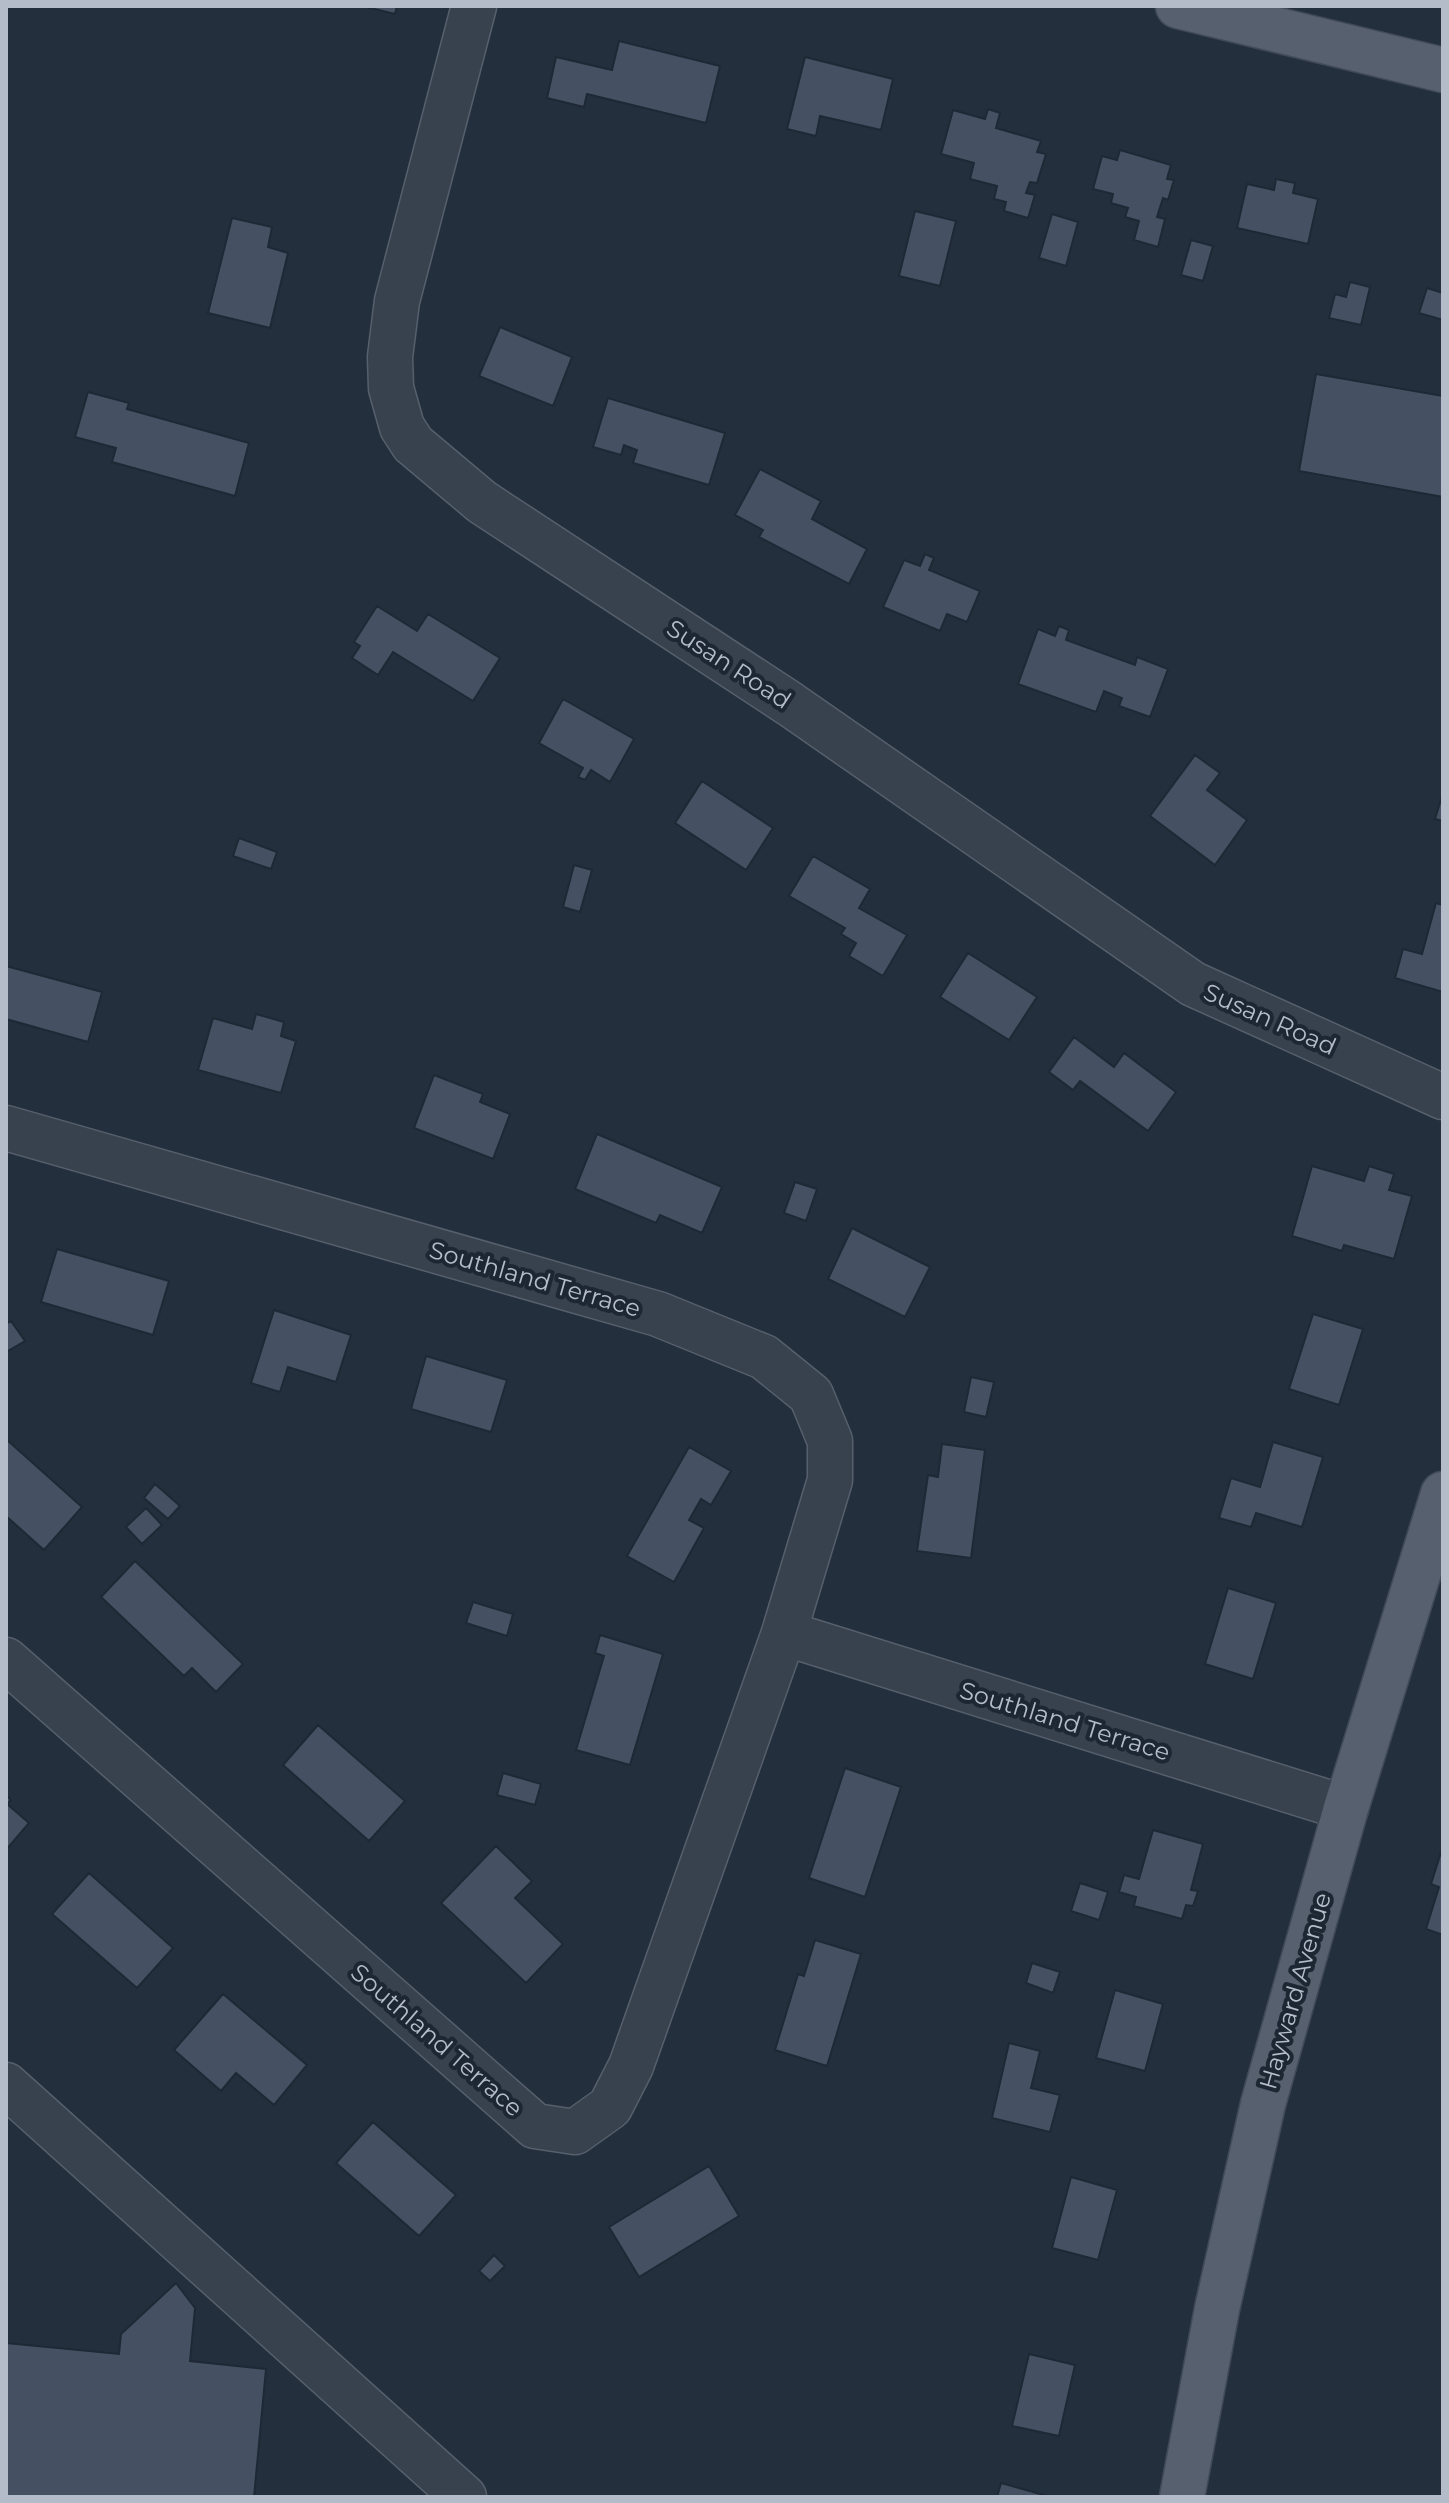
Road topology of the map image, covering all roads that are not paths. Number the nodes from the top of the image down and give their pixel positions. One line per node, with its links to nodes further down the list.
1 (474, 6): 4 (street, Susan Road)
2 (1178, 6): 3 (main road)
3 (1443, 70)
4 (1443, 1097)
5 (6, 1128): 7 (street, Southland Terrace)
6 (1443, 1494): 9 (main road, Hayward Avenue)
7 (784, 1633): 8 (street, Southland Terrace); 9 (street, Southland Terrace)
8 (6, 1660)
9 (1346, 1808): 12 (main road, Hayward Avenue)
10 (6, 2085): 11 (street)
11 (464, 2497)
12 (1182, 2497)

